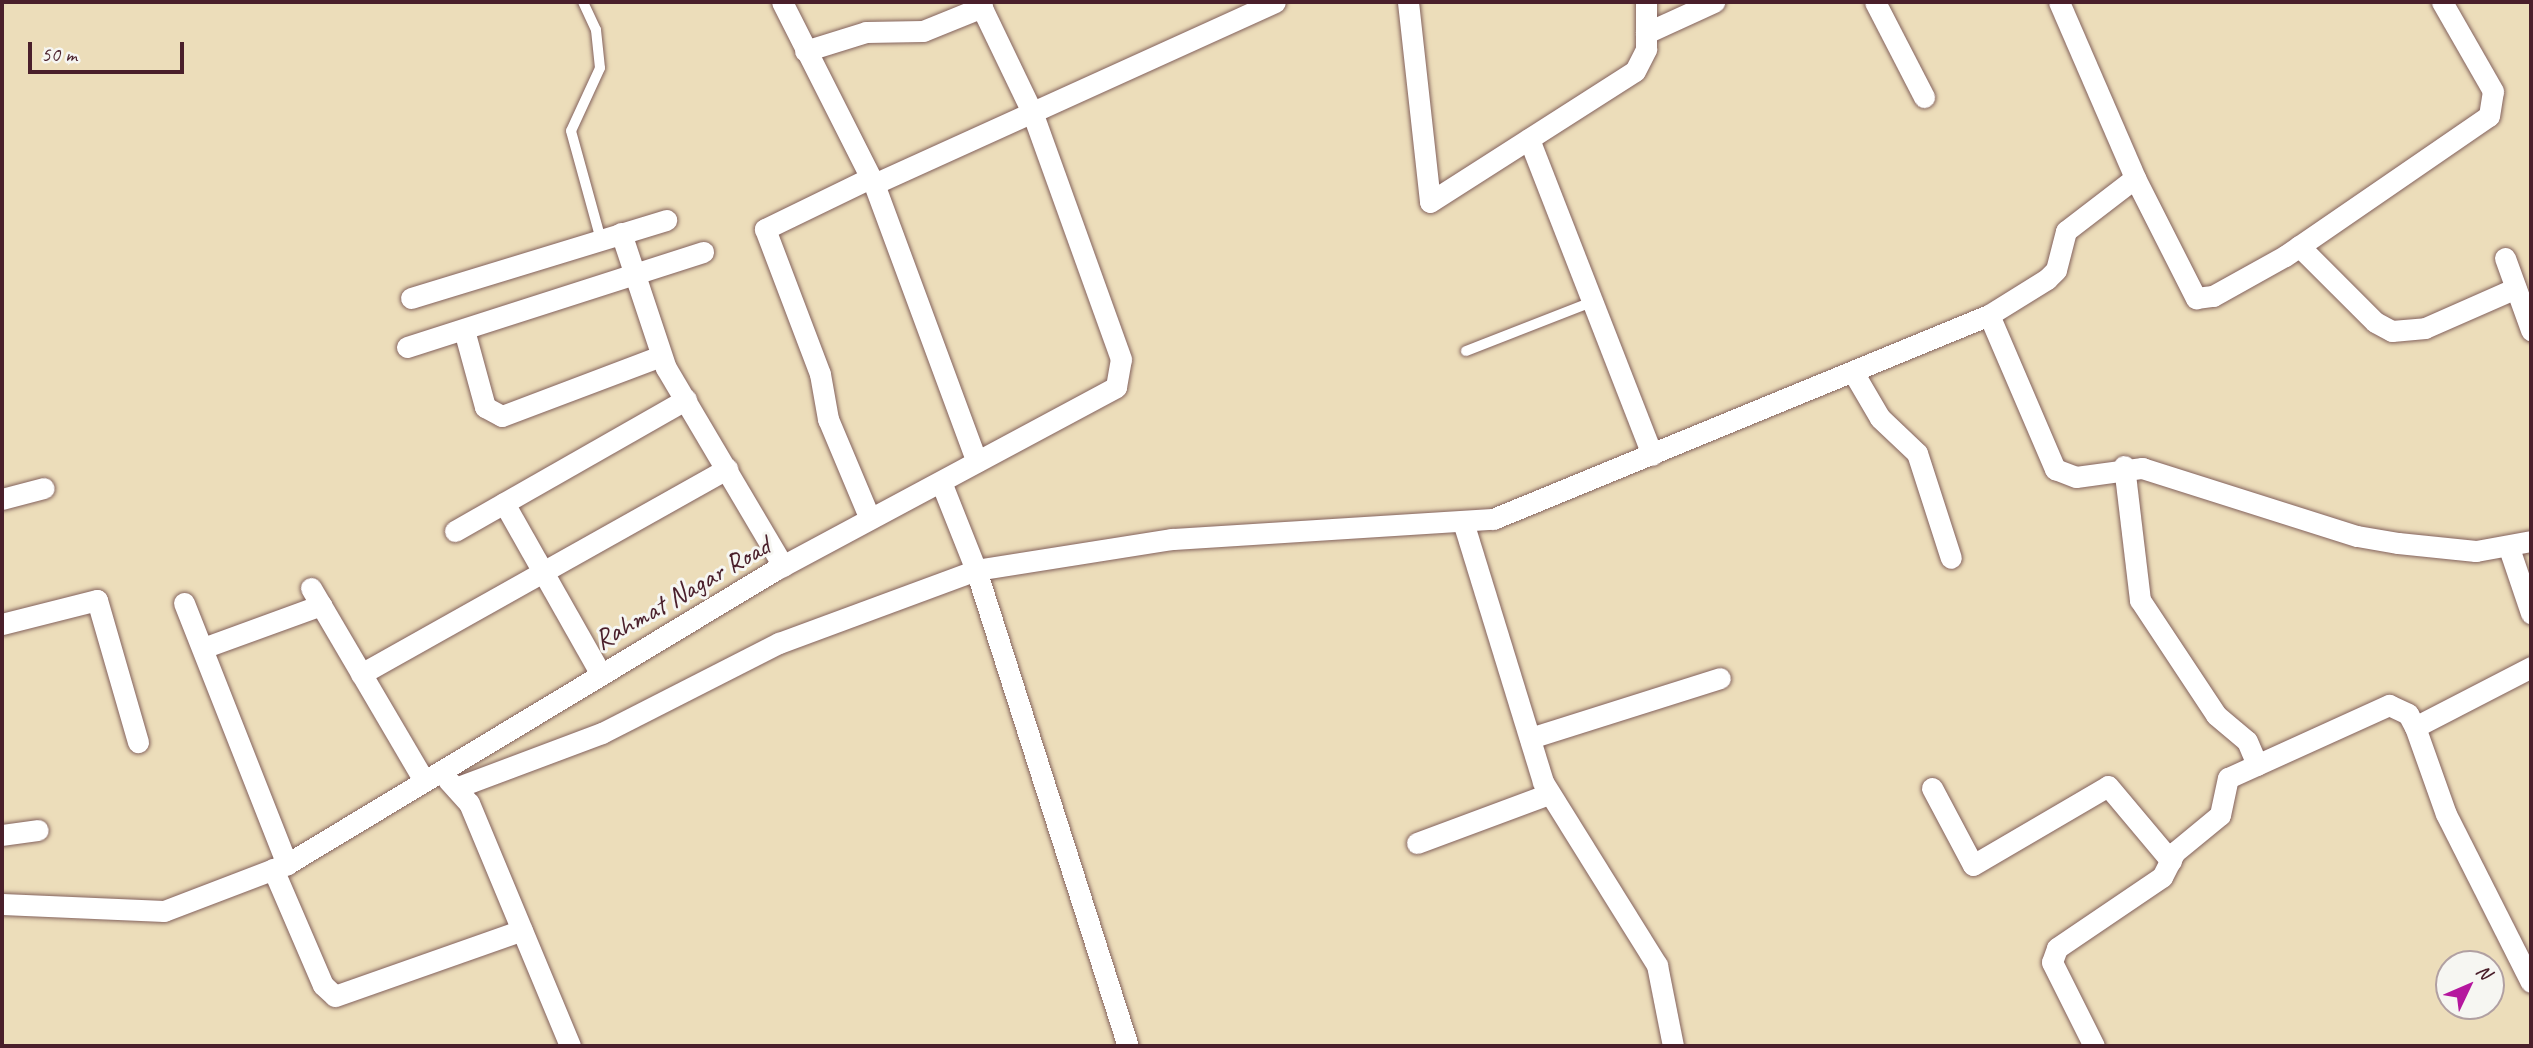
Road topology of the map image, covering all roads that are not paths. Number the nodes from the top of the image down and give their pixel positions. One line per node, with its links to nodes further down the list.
1 (583, 2): 19 (lane)
2 (782, 2): 12 (street)
3 (1275, 2): 14 (street)
4 (1408, 2): 15 (street)
5 (1646, 2): 11 (street)
6 (1714, 2): 11 (street)
7 (1875, 2): 13 (street)
8 (2059, 2): 16 (street)
9 (2442, 2): 20 (street)
10 (981, 5): 12 (street); 14 (street)
11 (1646, 33): 15 (street)
12 (805, 51): 17 (street)
13 (1924, 97)
14 (1032, 112): 17 (street); 36 (street, Rahmat Nagar Road)
15 (1529, 139): 26 (street)
16 (2135, 178): 20 (street); 27 (street)
17 (872, 181): 36 (street); 43 (street)
18 (666, 219): 19 (street)
19 (611, 236): 23 (street); 25 (street)
20 (2299, 246): 24 (street)
21 (703, 252): 23 (street)
22 (2505, 258): 24 (street)
23 (636, 278): 28 (street); 32 (street)
24 (2516, 288): 29 (street)
25 (411, 298)
26 (1592, 302): 31 (lane); 35 (street)
27 (1989, 315): 33 (street); 37 (street)
28 (464, 330): 30 (street); 32 (street)
29 (2531, 330)
30 (407, 347)
31 (1466, 351)
32 (661, 356): 34 (street)
33 (1853, 372): 35 (street); 48 (street)
34 (686, 398): 38 (street); 42 (street)
35 (1652, 455): 44 (street)
36 (977, 463): 39 (street, Rahmat Nagar Road)
37 (2124, 466): 47 (street); 63 (street)
38 (727, 469): 49 (street); 50 (street)
39 (941, 482): 43 (street, Rahmat Nagar Road); 51 (street)
40 (44, 488): 41 (street)
41 (2, 499)
42 (504, 503): 45 (street); 50 (street)
43 (870, 519): 49 (street, Rahmat Nagar Road)
44 (1464, 524): 51 (street); 61 (street)
45 (455, 531)
46 (2531, 541): 47 (street)
47 (2509, 548): 53 (street)
48 (1951, 558)
49 (783, 566): 57 (street, Rahmat Nagar Road)
50 (547, 570): 57 (street); 58 (street)
51 (976, 570): 65 (street); 77 (street)
52 (184, 603): 55 (street)
53 (2531, 613)
54 (2, 624): 62 (street)
55 (203, 648): 58 (street); 72 (street)
56 (2531, 667): 60 (street)
57 (600, 673): 64 (street, Rahmat Nagar Road)
58 (361, 674): 64 (street)
59 (1720, 678): 61 (street)
60 (2415, 727): 63 (street); 75 (street)
61 (1530, 738): 67 (street)
62 (138, 742)
63 (2257, 765): 71 (street)
64 (429, 775): 65 (street); 72 (street, Rahmat Nagar Road)
65 (458, 787): 74 (street)
66 (1932, 788): 71 (street)
67 (1549, 794): 70 (street); 78 (street)
68 (38, 830): 69 (street)
69 (2, 835)
70 (1417, 843)
71 (2171, 861): 79 (street)
72 (280, 867): 73 (street, Rahmat Nagar Road); 74 (street)
73 (2, 904)
74 (522, 930): 76 (street)
75 (2531, 982)
76 (570, 1046)
77 (1128, 1046)
78 (1673, 1046)
79 (2094, 1046)

